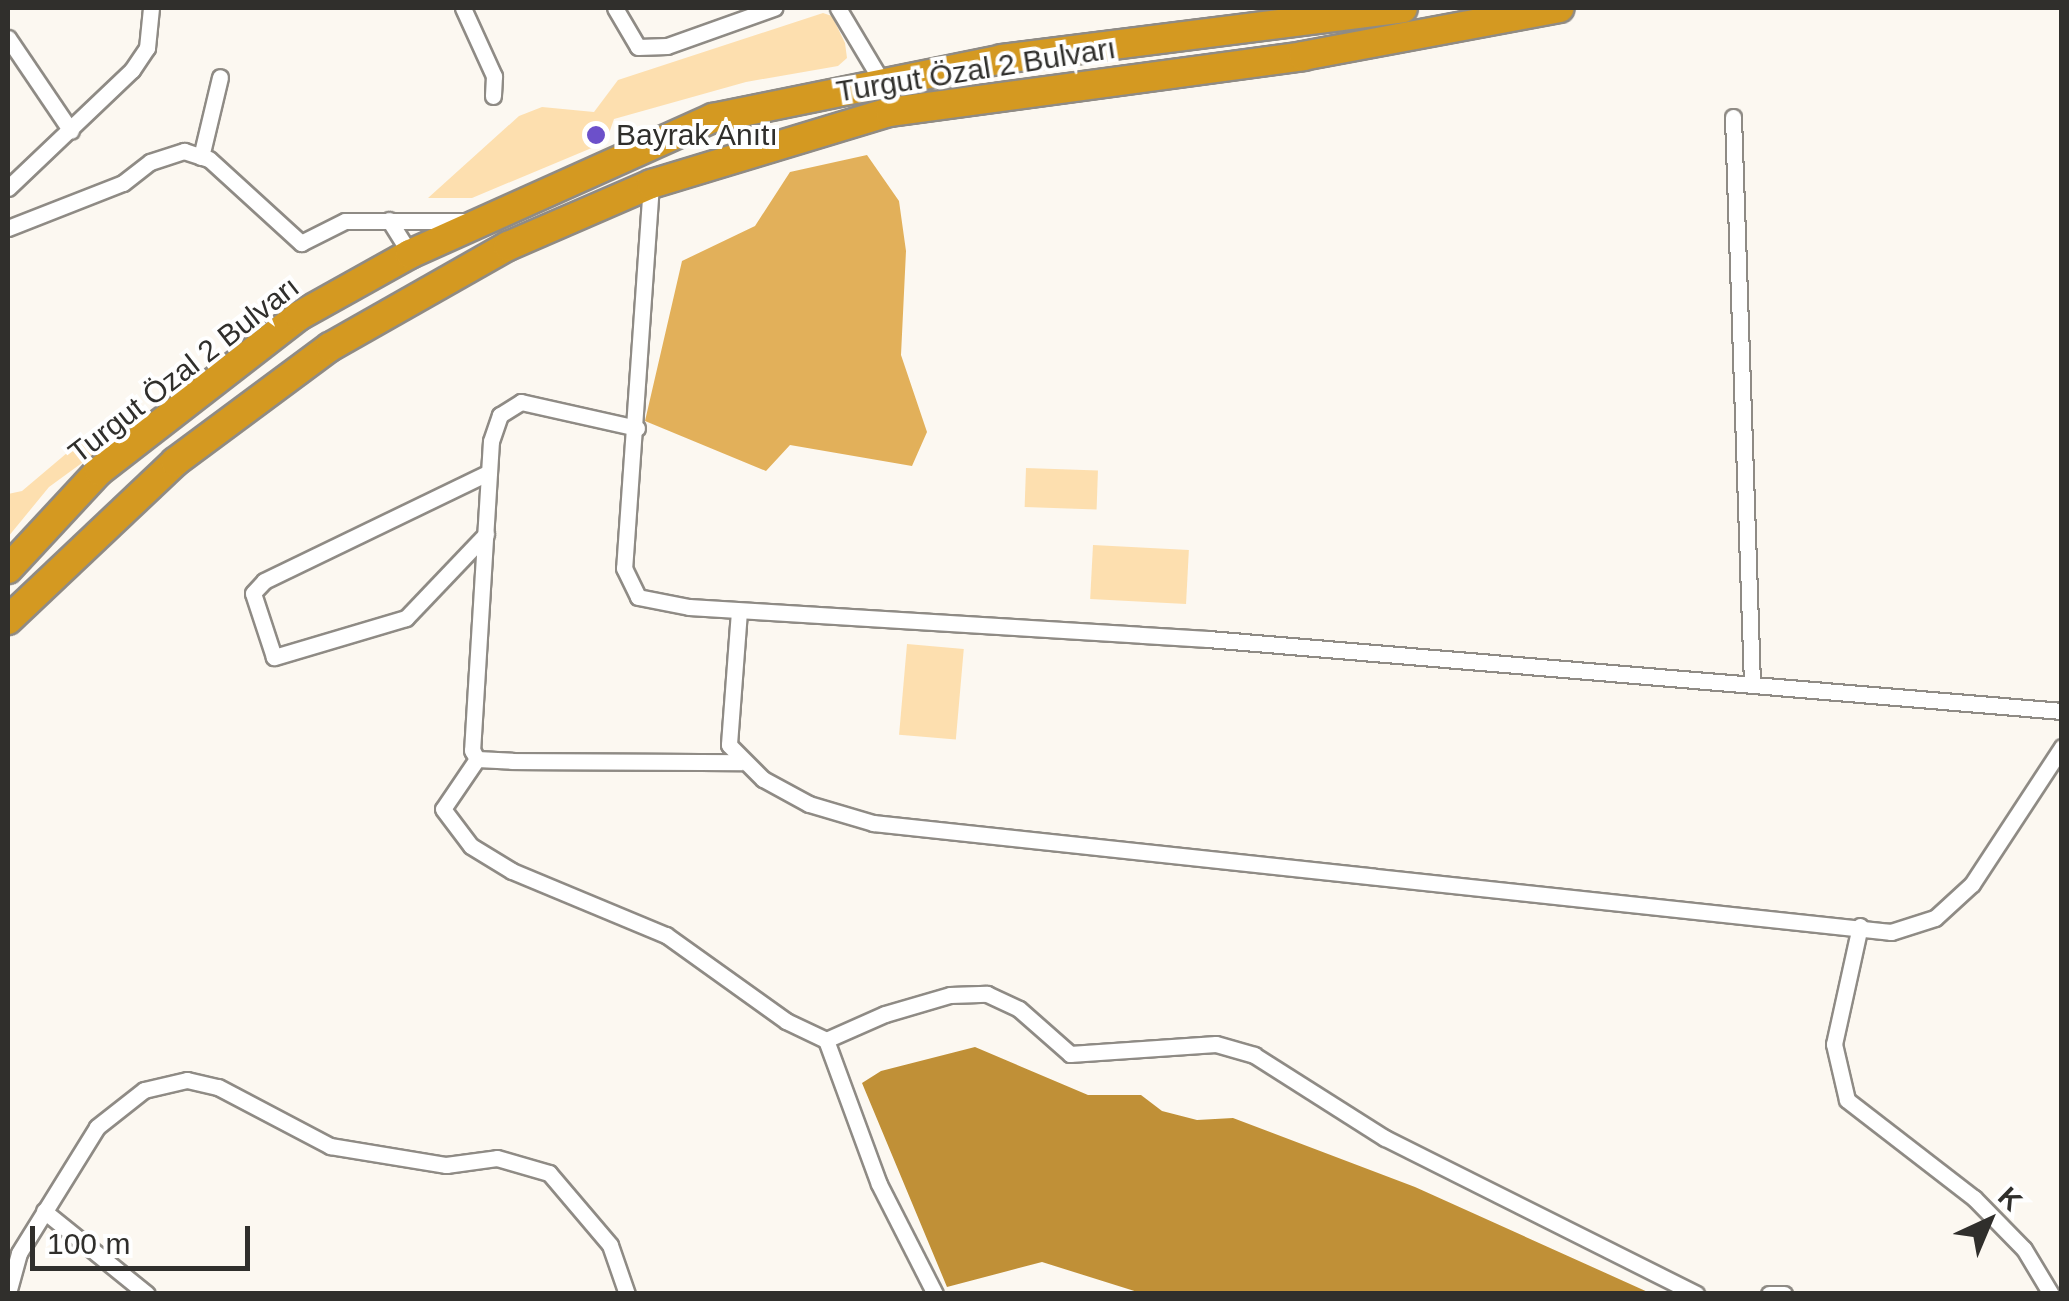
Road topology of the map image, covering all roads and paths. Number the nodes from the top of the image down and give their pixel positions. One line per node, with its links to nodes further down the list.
1 (151, 8): 13 (street)
2 (463, 8): 11 (street)
3 (615, 8): 4 (street)
4 (774, 8)
5 (838, 8): 10 (street)
6 (1403, 8): 10 (highway, Turgut Özal 2 Bulvarı)
7 (1560, 8): 15 (highway, Turgut Özal 2 Bulvarı)
8 (8, 38): 13 (street)
9 (220, 77): 14 (street)
10 (881, 80): 18 (highway, Turgut Özal 2 Bulvarı)
11 (493, 96)
12 (1732, 117): 27 (street)
13 (71, 131): 16 (street)
14 (201, 156): 17 (street); 19 (street)
15 (651, 184): 21 (street); 26 (highway, Turgut Özal 2 Bulvarı)
16 (8, 188)
17 (389, 220): 18 (street); 20 (street)
18 (487, 221): 20 (highway, Turgut Özal 2 Bulvarı)
19 (8, 228)
20 (410, 254): 24 (highway, Turgut Özal 2 Bulvarı)
21 (636, 428): 22 (street); 25 (street)
22 (490, 472): 23 (street); 23 (street)
23 (486, 534): 30 (street)
24 (8, 569)
25 (739, 611): 27 (street); 31 (street)
26 (8, 620)
27 (1752, 685): 28 (street)
28 (2062, 711)
29 (2062, 747): 32 (street)
30 (477, 759): 31 (street); 33 (street)
31 (741, 762): 32 (street)
32 (1860, 926): 42 (street)
33 (826, 1040): 38 (street); 39 (street)
34 (44, 1211): 35 (street); 36 (street); 37 (street)
35 (8, 1293)
36 (147, 1294)
37 (627, 1294)
38 (935, 1294)
39 (1696, 1294)
40 (1769, 1294): 41 (street)
41 (1784, 1294)
42 (2051, 1294)

